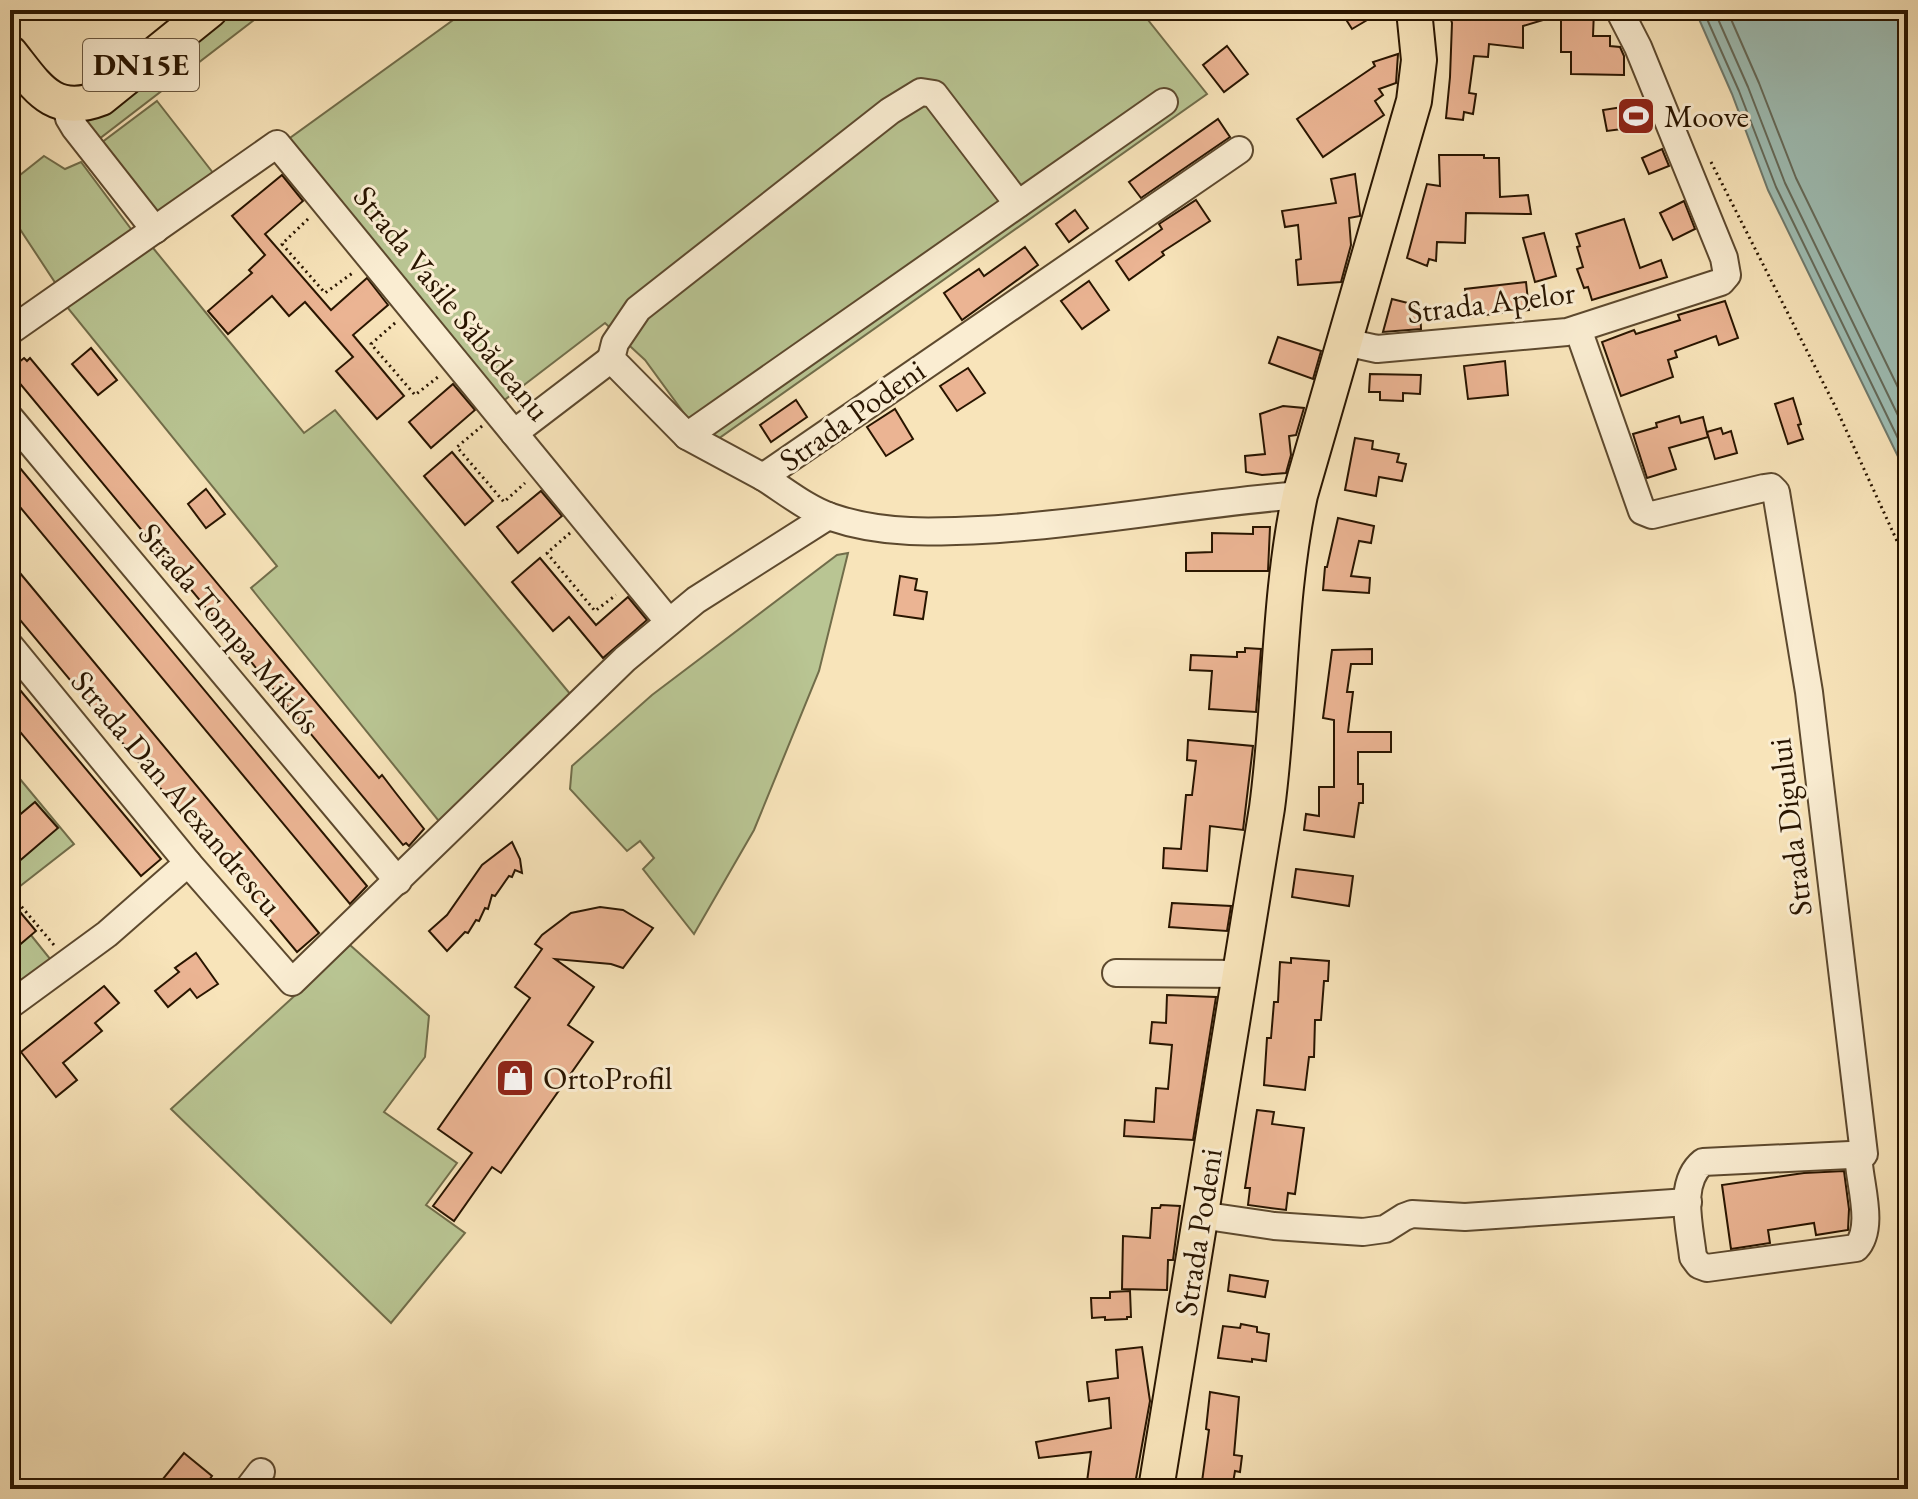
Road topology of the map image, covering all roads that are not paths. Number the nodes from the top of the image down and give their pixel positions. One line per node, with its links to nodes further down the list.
1 (210, 10): 6 (main road, DN15E)
2 (1414, 10): 12 (main road, Strada Podeni)
3 (1619, 10): 10 (street, Strada Apelor)
4 (10, 53): 6 (main road, DN15E)
5 (1164, 102): 8 (street)
6 (66, 104): 9 (street)
7 (1239, 150): 17 (street, Strada Podeni)
8 (1018, 204): 13 (street); 16 (street)
9 (155, 230): 11 (street, Strada Vasile Săbădeanu); 15 (street, Strada Vasile Săbădeanu)
10 (1578, 329): 12 (street, Strada Apelor); 27 (street, Strada Digului)
11 (10, 331)
12 (1345, 342): 18 (main road, Strada Podeni)
13 (611, 359): 15 (street); 16 (street)
14 (10, 418): 23 (street, Strada Tompa Miklós)
15 (514, 433): 20 (street, Strada Vasile Săbădeanu)
16 (687, 436): 17 (street)
17 (763, 477): 19 (street, Strada Podeni)
18 (1300, 495): 19 (street, Strada Podeni); 25 (main road, Strada Podeni)
19 (828, 516): 20 (street)
20 (669, 622): 23 (street)
21 (10, 646): 22 (street, Strada Dan Alexandrescu)
22 (188, 863): 23 (street, Strada Dan Alexandrescu); 26 (street)
23 (398, 881)
24 (1116, 973): 25 (street)
25 (1239, 974): 29 (main road, Strada Podeni)
26 (10, 1005)
27 (1864, 1154)
28 (1688, 1202): 28 (street); 29 (street)
29 (1200, 1215): 30 (main road, Strada Podeni)
30 (1156, 1489)

